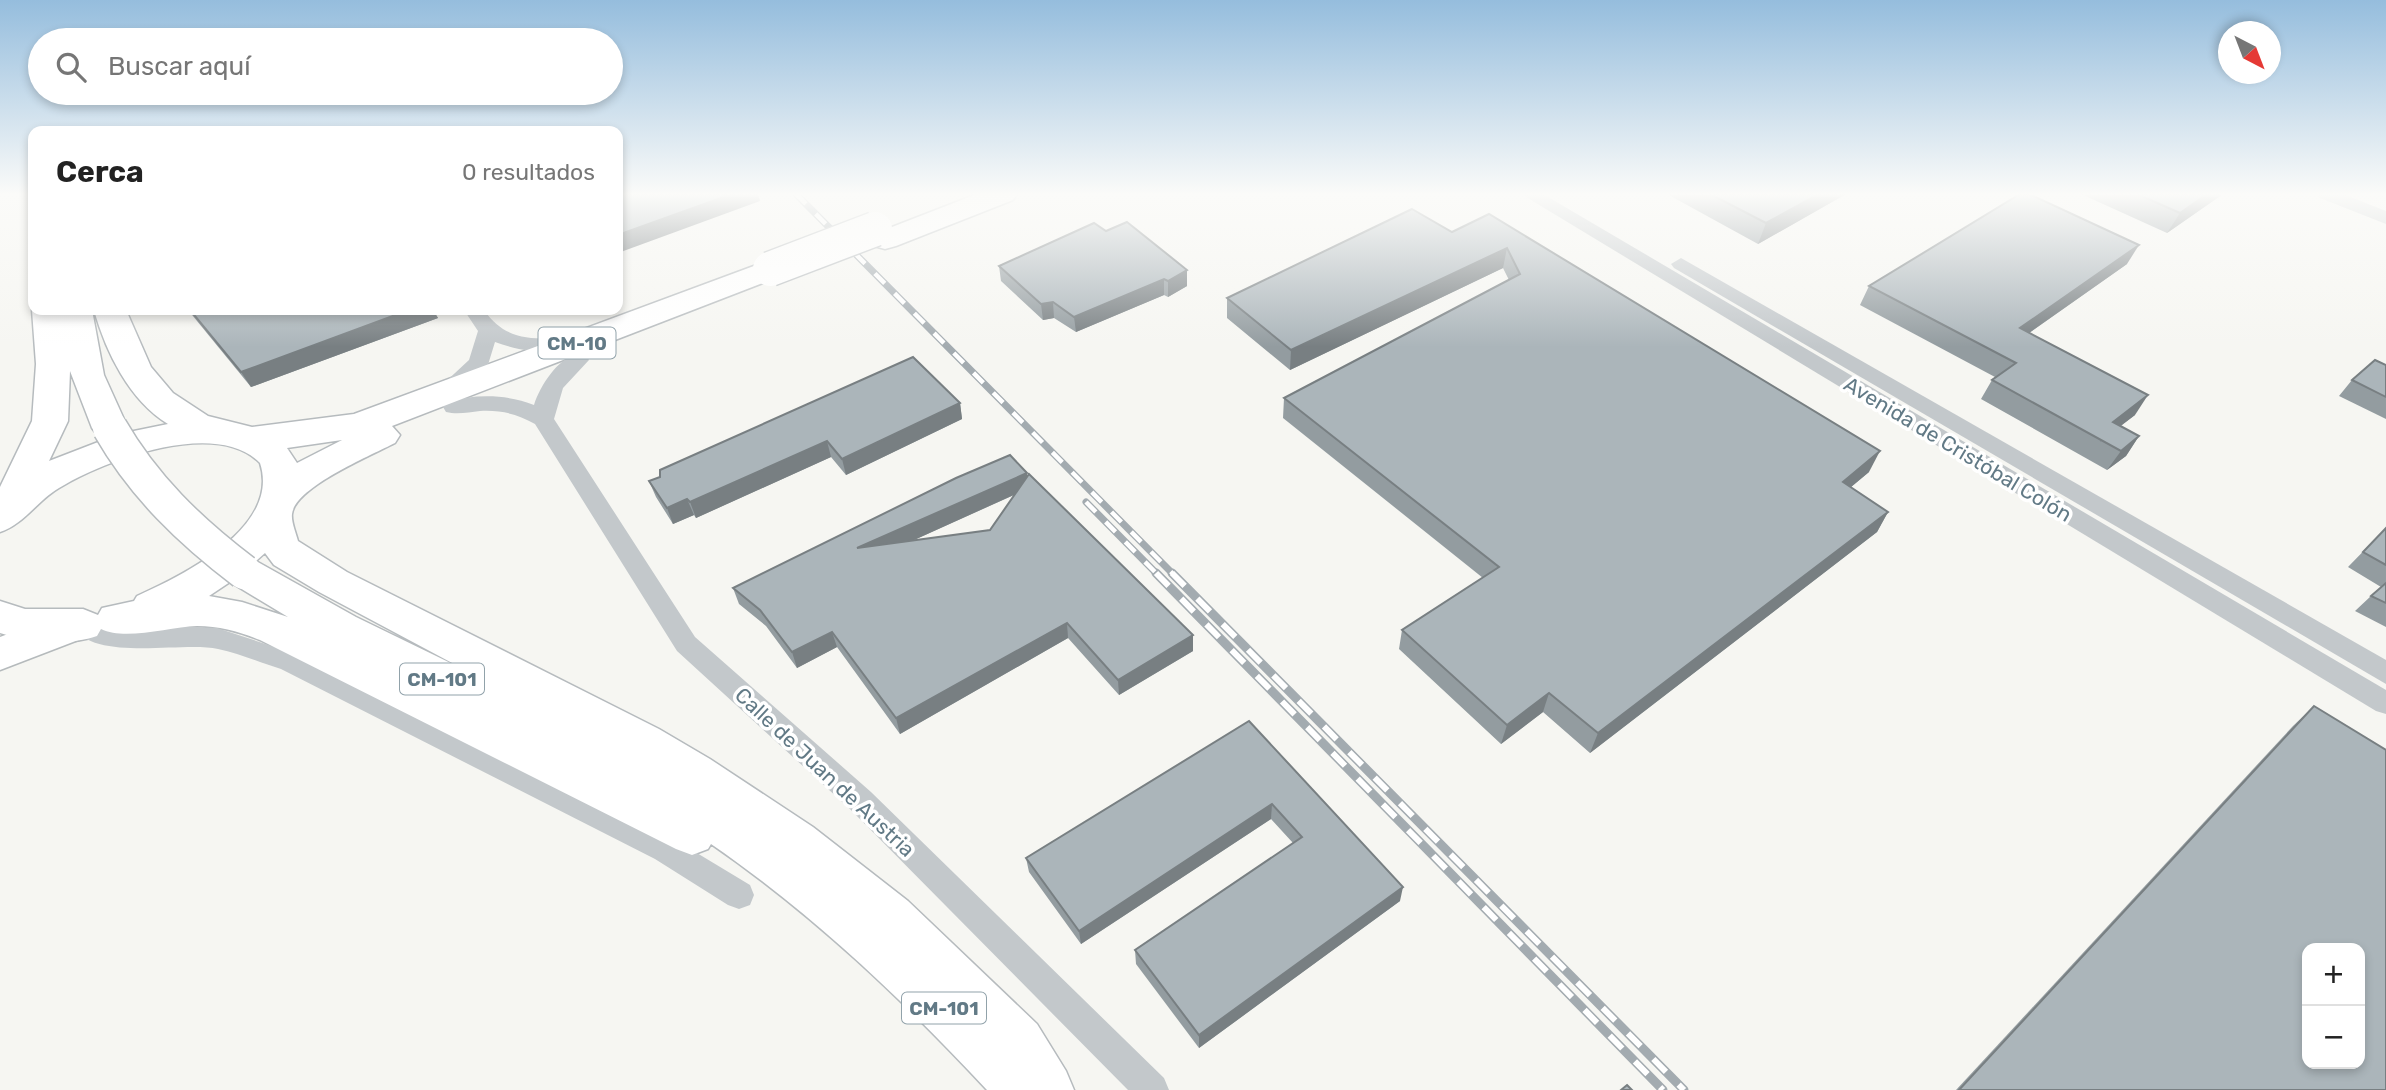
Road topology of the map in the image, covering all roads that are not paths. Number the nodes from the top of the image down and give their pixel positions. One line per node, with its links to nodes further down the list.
1 (852, 245): 9 (main road, CM-10)
2 (1616, 245): 20 (street, Avenida de Cristóbal Colón)
3 (1648, 245): 19 (street, Avenida de Cristóbal Colón)
4 (48, 315): 15 (main road)
5 (77, 315): 22 (main road, CM-101, bridge)
6 (112, 315): 12 (main road)
7 (477, 315): 8 (street)
8 (488, 331): 9 (street); 10 (street)
9 (576, 352): 10 (main road, CM-10); 11 (street)
10 (451, 400): 11 (street); 13 (main road, CM-10); 14 (main road, CM-10)
11 (542, 419): 25 (street, Calle de Juan de Austria)
12 (215, 430): 13 (main road, CM-10); 15 (main road, CM-10)
13 (252, 439): 14 (main road, CM-10)
14 (277, 504): 17 (main road, CM-10); 24 (main road)
15 (3, 514)
16 (0, 617): 17 (main road, CM-10)
17 (122, 622): 18 (main road, CM-10); 21 (street); 22 (main road)
18 (0, 654)
19 (2386, 673)
20 (2386, 703)
21 (739, 895)
22 (861, 931): 23 (main road, CM-101)
23 (1024, 1090)
24 (1047, 1090)
25 (1152, 1090)

